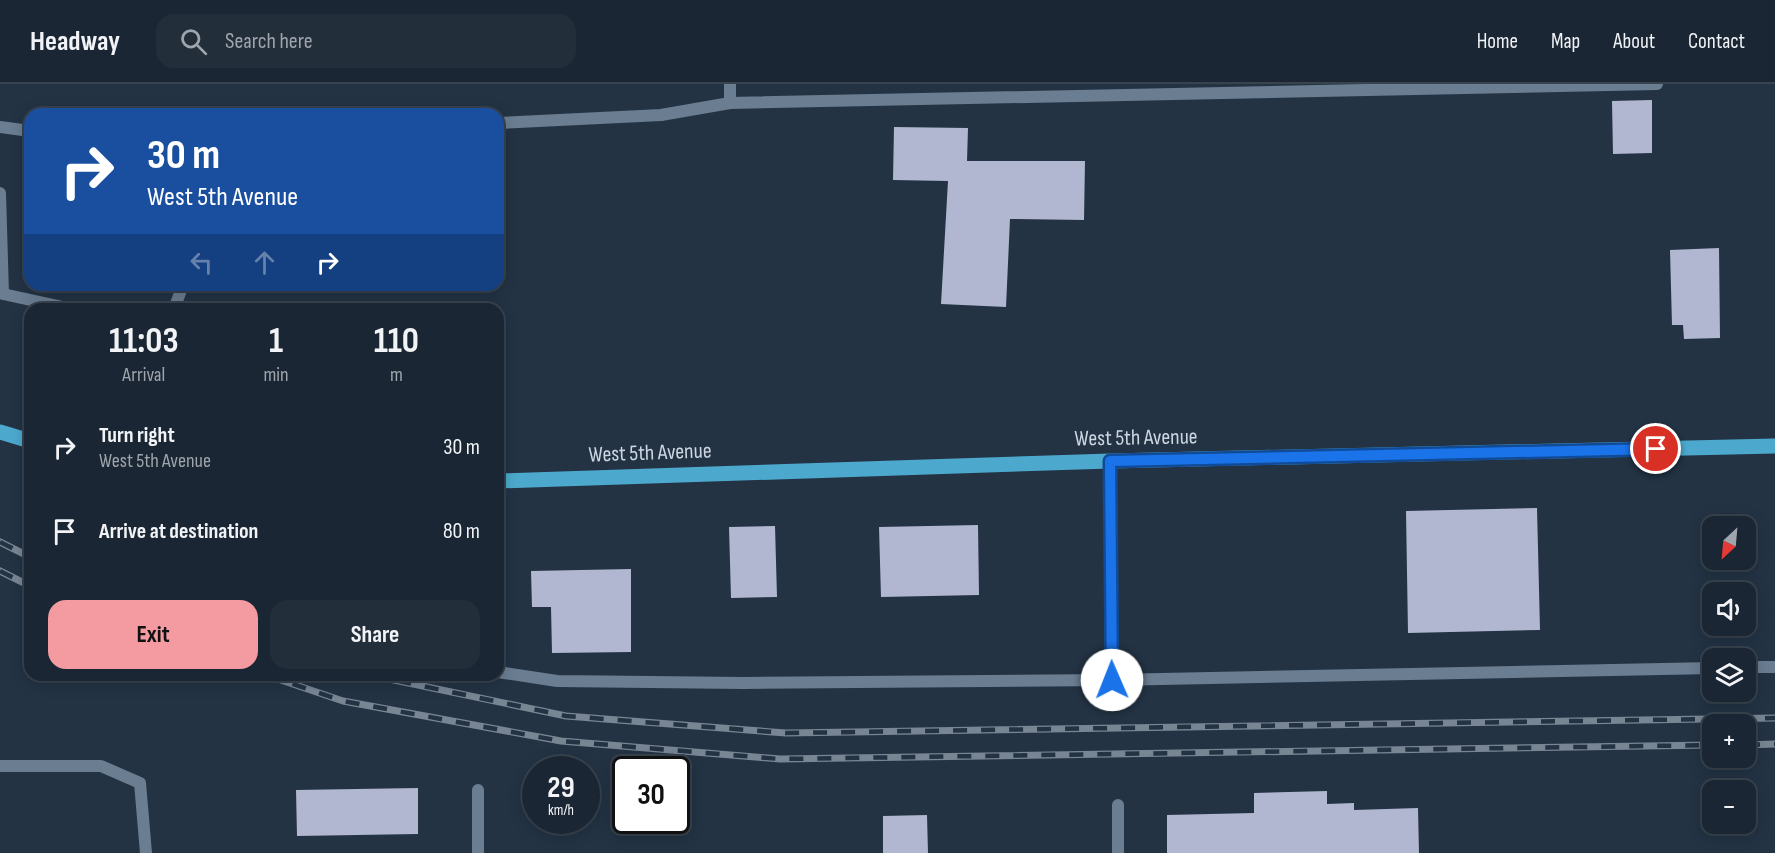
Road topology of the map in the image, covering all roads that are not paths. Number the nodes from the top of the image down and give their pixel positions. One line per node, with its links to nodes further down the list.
1 (730, 84): 3 (street)
2 (1657, 84): 3 (street)
3 (730, 103): 4 (street)
4 (504, 123)
5 (0, 127): 6 (street)
6 (24, 130)
7 (0, 193): 8 (street)
8 (44, 303)
9 (0, 432): 10 (main road)
10 (24, 439)
11 (1775, 447): 12 (main road, West 5th Avenue)
12 (1110, 461): 13 (main road, West 5th Avenue); 18 (street)
13 (504, 481)
14 (1756, 667): 15 (street)
15 (1775, 667)
16 (1702, 668): 18 (street)
17 (504, 673): 18 (street)
18 (1112, 680)
19 (0, 766): 22 (street)
20 (478, 790): 23 (street)
21 (1118, 805): 24 (street)
22 (146, 853)
23 (478, 853)
24 (1118, 853)

